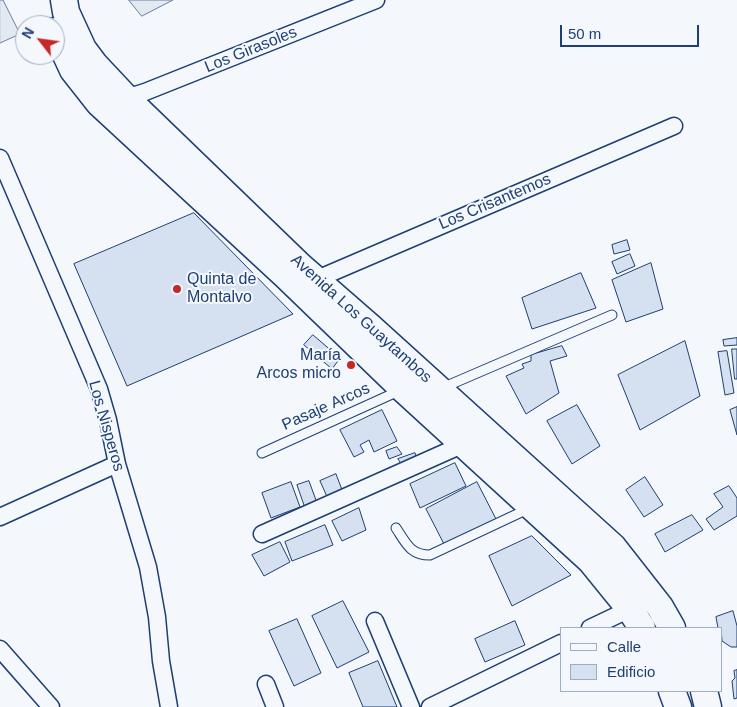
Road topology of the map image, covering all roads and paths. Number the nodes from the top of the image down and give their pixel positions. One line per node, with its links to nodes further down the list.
1 (376, 0): 3 (street, Los Girasoles)
2 (56, 14): 3 (main road, Avenida Los Guaytambos); 6 (main road, Avenida Los Guaytambos)
3 (126, 98): 6 (main road, Avenida Los Guaytambos)
4 (674, 126): 6 (street, Los Crisantemos)
5 (0, 158): 12 (street, Los Nisperos)
6 (301, 274): 8 (main road, Avenida Los Guaytambos); 9 (main road, Avenida Los Guaytambos)
7 (612, 315): 9 (lane)
8 (403, 389): 10 (main road, Avenida Los Guaytambos); 11 (lane, Pasaje Arcos)
9 (439, 389): 20 (main road, Avenida Los Guaytambos)
10 (464, 444): 13 (main road, Avenida Los Guaytambos); 16 (street)
11 (262, 453)
12 (116, 464): 14 (street); 27 (street, Los Nisperos)
13 (532, 507): 15 (lane); 17 (main road, Avenida Los Guaytambos)
14 (0, 517)
15 (396, 528)
16 (262, 534)
17 (636, 618): 19 (street)
18 (375, 622): 29 (street)
19 (595, 627)
20 (671, 627)
21 (560, 643): 30 (street)
22 (0, 649): 26 (street)
23 (266, 684): 28 (street)
24 (672, 692): 31 (main road)
25 (704, 692): 32 (main road)
26 (51, 707)
27 (169, 707)
28 (275, 707)
29 (411, 707)
30 (430, 707)
31 (678, 707)
32 (708, 707)

